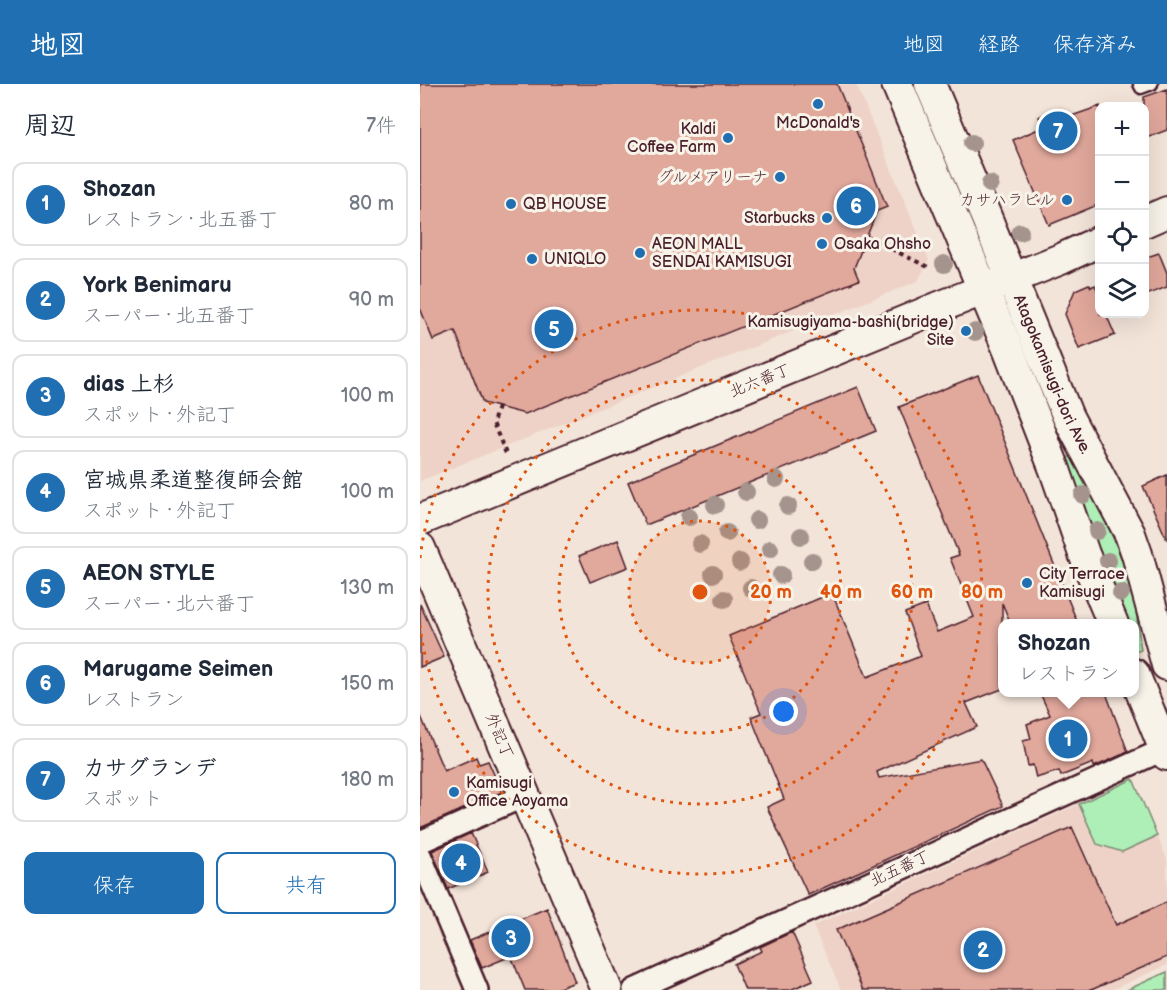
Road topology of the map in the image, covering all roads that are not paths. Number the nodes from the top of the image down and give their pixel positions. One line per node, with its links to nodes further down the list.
1 (897, 84): 9 (street, Atagokamisugi-dori Ave.)
2 (930, 84): 8 (street, Atagokamisugi-dori Ave.)
3 (1139, 84): 4 (lane)
4 (1152, 84)
5 (1167, 212): 6 (street)
6 (1149, 220)
7 (1095, 243): 8 (street, 北六番丁)
8 (1011, 278): 9 (street, 北六番丁); 13 (street, Atagokamisugi-dori Ave.)
9 (983, 290): 10 (street, 北六番丁); 12 (street, Atagokamisugi-dori Ave.)
10 (420, 520)
11 (420, 549): 16 (street, 外記丁)
12 (1111, 619)
13 (1167, 665)
14 (1139, 686): 15 (street)
15 (1166, 751): 21 (street, 北五番丁)
16 (524, 796): 17 (street); 20 (street, 外記丁)
17 (420, 842)
18 (420, 855): 19 (street)
19 (477, 990)
20 (607, 990)
21 (634, 990)

